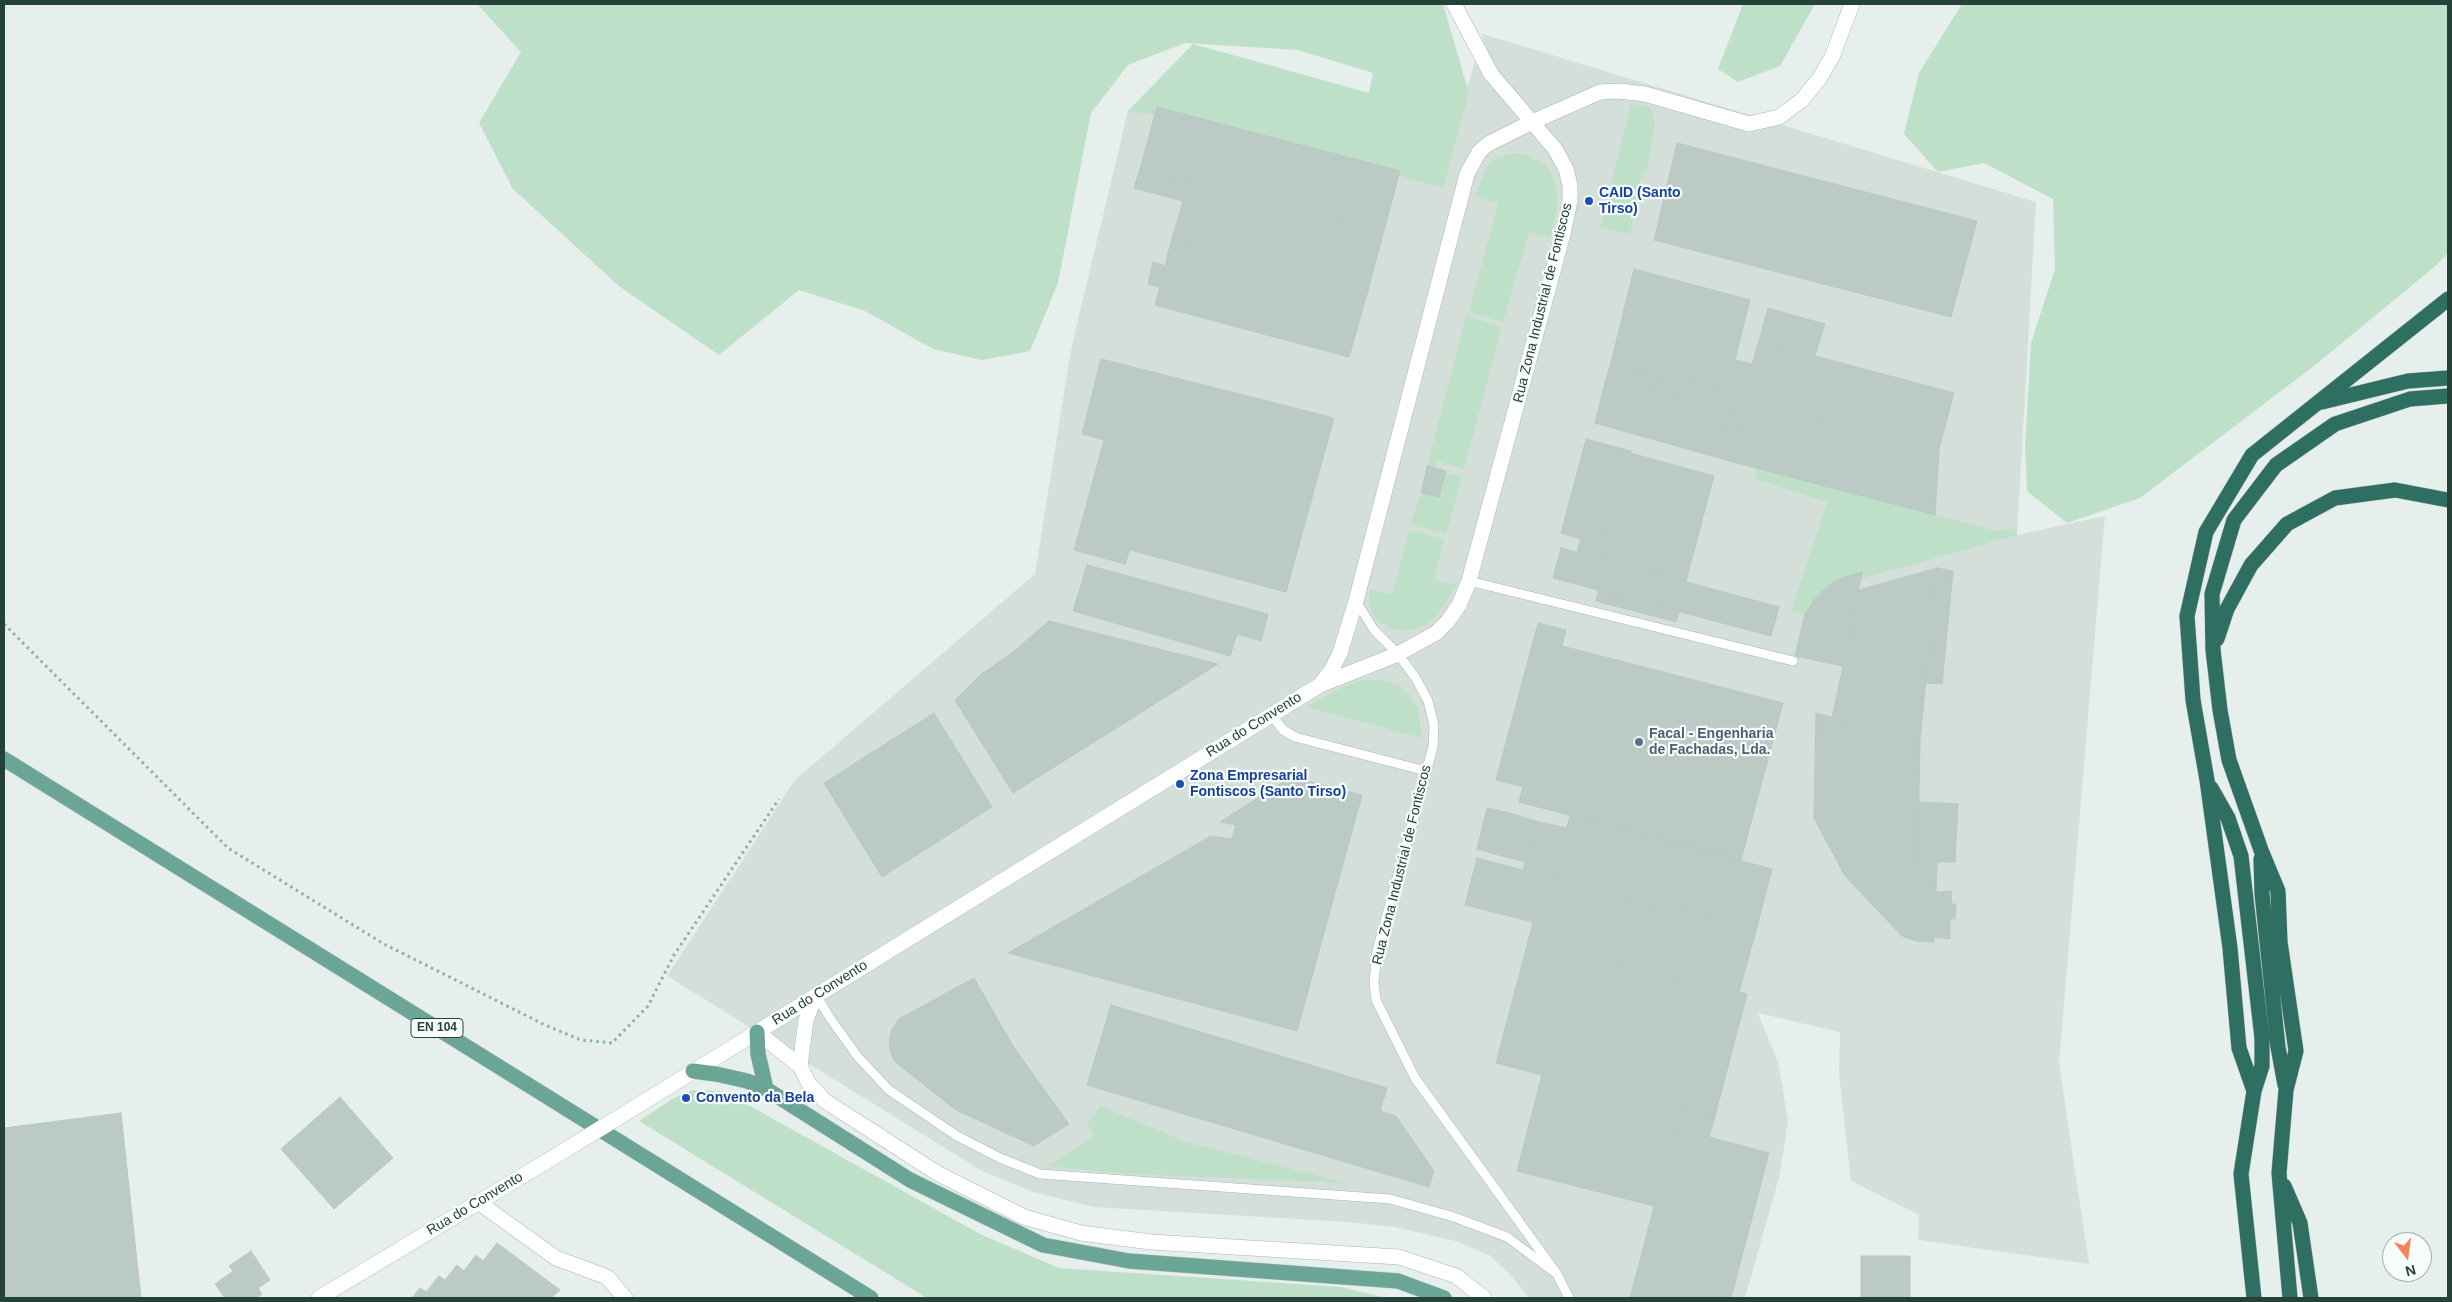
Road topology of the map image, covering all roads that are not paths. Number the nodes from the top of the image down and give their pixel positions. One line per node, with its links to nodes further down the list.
1 (1454, 4): 3 (street, Rua Zona Industrial de Fontiscos)
2 (1852, 4): 3 (street)
3 (1532, 122): 9 (street, Rua Zona Industrial de Fontiscos); 10 (street)
4 (2448, 299): 7 (highway)
5 (2448, 378): 7 (highway)
6 (2448, 396): 11 (highway)
7 (2314, 404): 18 (highway)
8 (2448, 500): 11 (highway)
9 (1469, 581): 12 (street, Rua Zona Industrial de Fontiscos); 13 (lane)
10 (1356, 601): 12 (lane, Rua Zona Industrial de Fontiscos); 14 (street)
11 (2213, 650): 25 (highway)
12 (1398, 654): 14 (street, Rua Zona Industrial de Fontiscos); 17 (lane, Rua Zona Industrial de Fontiscos)
13 (1793, 661)
14 (1320, 685): 15 (street, Rua do Convento)
15 (1271, 714): 17 (lane); 19 (street, Rua do Convento)
16 (4, 759): 30 (main road, EN 104)
17 (1426, 771): 27 (lane, Rua Zona Industrial de Fontiscos)
18 (2207, 780): 24 (highway); 24 (highway)
19 (816, 995): 20 (street, Rua do Convento); 21 (street); 27 (lane)
20 (757, 1032): 21 (street); 22 (street, Rua do Convento); 23 (main road)
21 (800, 1066): 32 (street)
22 (694, 1072): 23 (main road); 26 (street, Rua do Convento, bridge)
23 (766, 1089): 31 (main road)
24 (2254, 1091): 34 (highway)
25 (2279, 1173): 35 (highway); 36 (highway)
26 (478, 1202): 28 (street, Rua do Convento); 29 (street)
27 (1557, 1274): 33 (lane, Rua Zona Industrial de Fontiscos)
28 (319, 1298)
29 (625, 1298)
30 (871, 1298)
31 (1444, 1298)
32 (1484, 1298)
33 (1569, 1298)
34 (2254, 1298)
35 (2290, 1298)
36 (2312, 1298)

